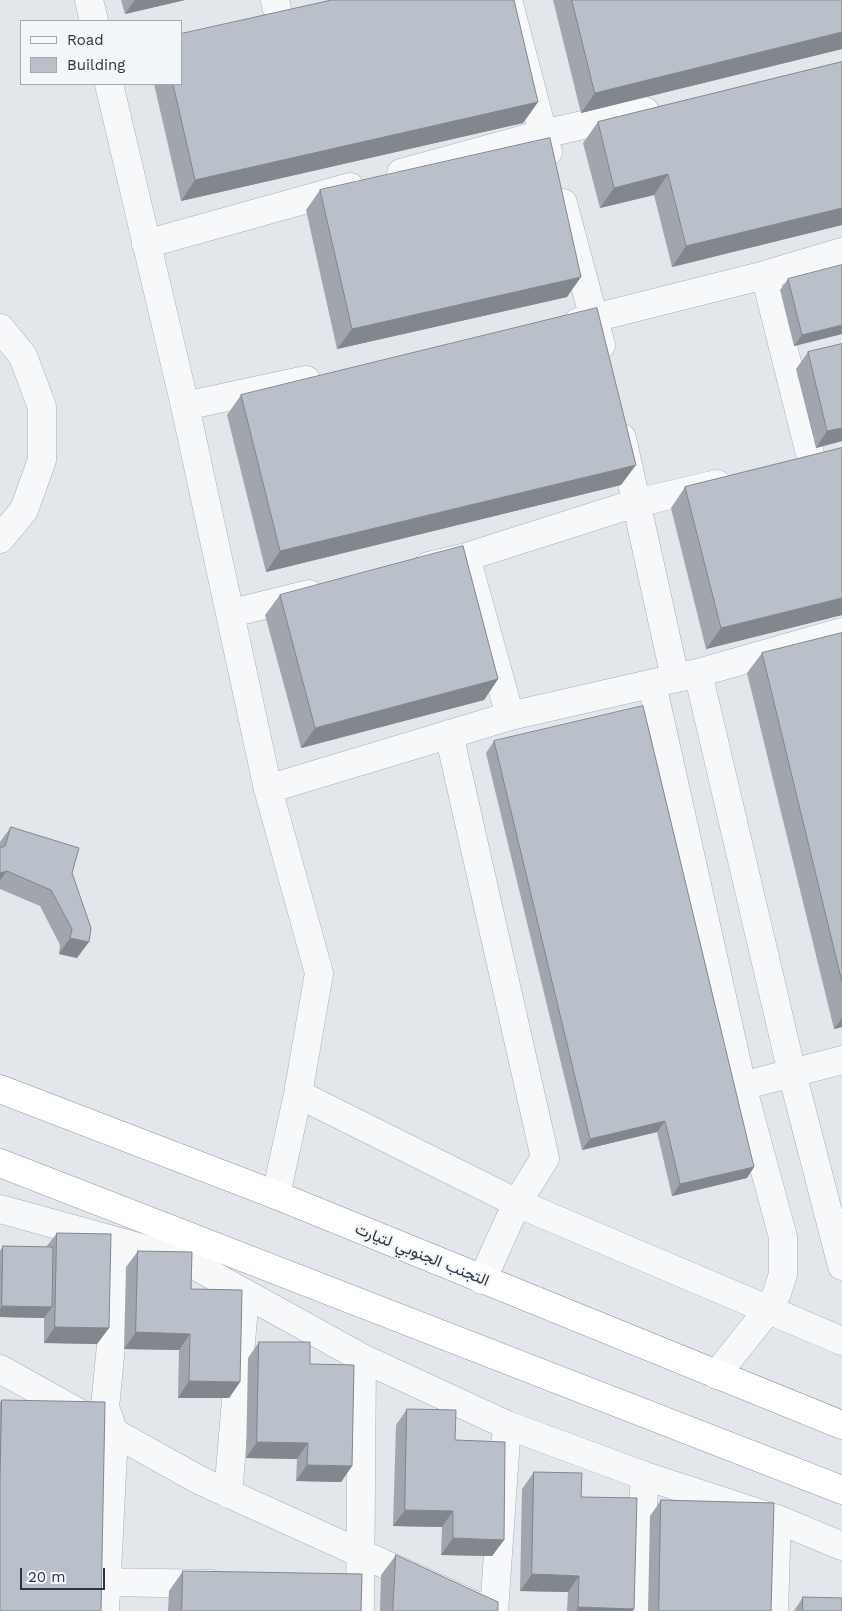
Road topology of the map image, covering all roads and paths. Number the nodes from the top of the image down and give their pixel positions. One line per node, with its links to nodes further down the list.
1 (89, 0): 5 (street)
2 (508, 0): 9 (street)
3 (276, 7): 4 (street); 6 (street)
4 (305, 8)
5 (94, 20)
6 (249, 21)
7 (109, 85): 10 (street)
8 (669, 106): 9 (street)
9 (543, 134): 10 (street); 13 (street)
10 (146, 244): 18 (street)
11 (842, 252): 12 (street)
12 (765, 275): 13 (street); 20 (street)
13 (595, 318): 14 (street); 16 (street)
14 (556, 327)
15 (0, 328): 23 (street)
16 (606, 367)
17 (332, 374): 18 (street)
18 (186, 406): 27 (street)
19 (616, 416): 22 (street)
20 (784, 468)
21 (738, 479): 22 (street)
22 (636, 503): 24 (street); 29 (street)
23 (0, 539)
24 (466, 557): 25 (street); 30 (street)
25 (400, 572)
26 (335, 588): 27 (street)
27 (232, 613): 32 (street)
28 (842, 632): 29 (street)
29 (675, 678): 30 (street); 34 (street); 35 (street)
30 (510, 716): 31 (street)
31 (449, 734): 32 (street); 40 (street)
32 (268, 789): 37 (street)
33 (842, 1060): 34 (street)
34 (792, 1073): 35 (street); 43 (street)
35 (742, 1086): 46 (street)
36 (0, 1090): 39 (highway, التجنب الجنوبي لتيارت)
37 (298, 1094): 39 (street); 40 (street)
38 (0, 1164): 55 (highway)
39 (276, 1195): 44 (highway, التجنب الجنوبي لتيارت)
40 (517, 1203): 44 (street); 46 (street)
41 (0, 1209): 42 (street)
42 (121, 1243): 45 (street); 53 (street)
43 (842, 1266)
44 (482, 1280): 50 (highway, التجنب الجنوبي لتيارت)
45 (245, 1295): 48 (street); 56 (street)
46 (768, 1310): 47 (street); 50 (street)
47 (842, 1341)
48 (362, 1358): 51 (street); 59 (street)
49 (0, 1369): 53 (street)
50 (716, 1375): 52 (highway, التجنب الجنوبي لتيارت)
51 (507, 1425): 54 (street); 66 (street)
52 (842, 1425)
53 (114, 1433): 56 (street); 60 (street)
54 (645, 1476): 57 (street); 67 (street)
55 (842, 1490)
56 (228, 1494): 59 (street)
57 (777, 1519): 58 (street); 68 (street)
58 (842, 1546)
59 (359, 1553): 63 (street); 65 (street)
60 (108, 1582): 61 (street); 64 (street)
61 (234, 1585)
62 (331, 1588): 63 (street)
63 (360, 1600)
64 (105, 1611)
65 (488, 1611)
66 (494, 1611)
67 (636, 1611)
68 (774, 1611)

